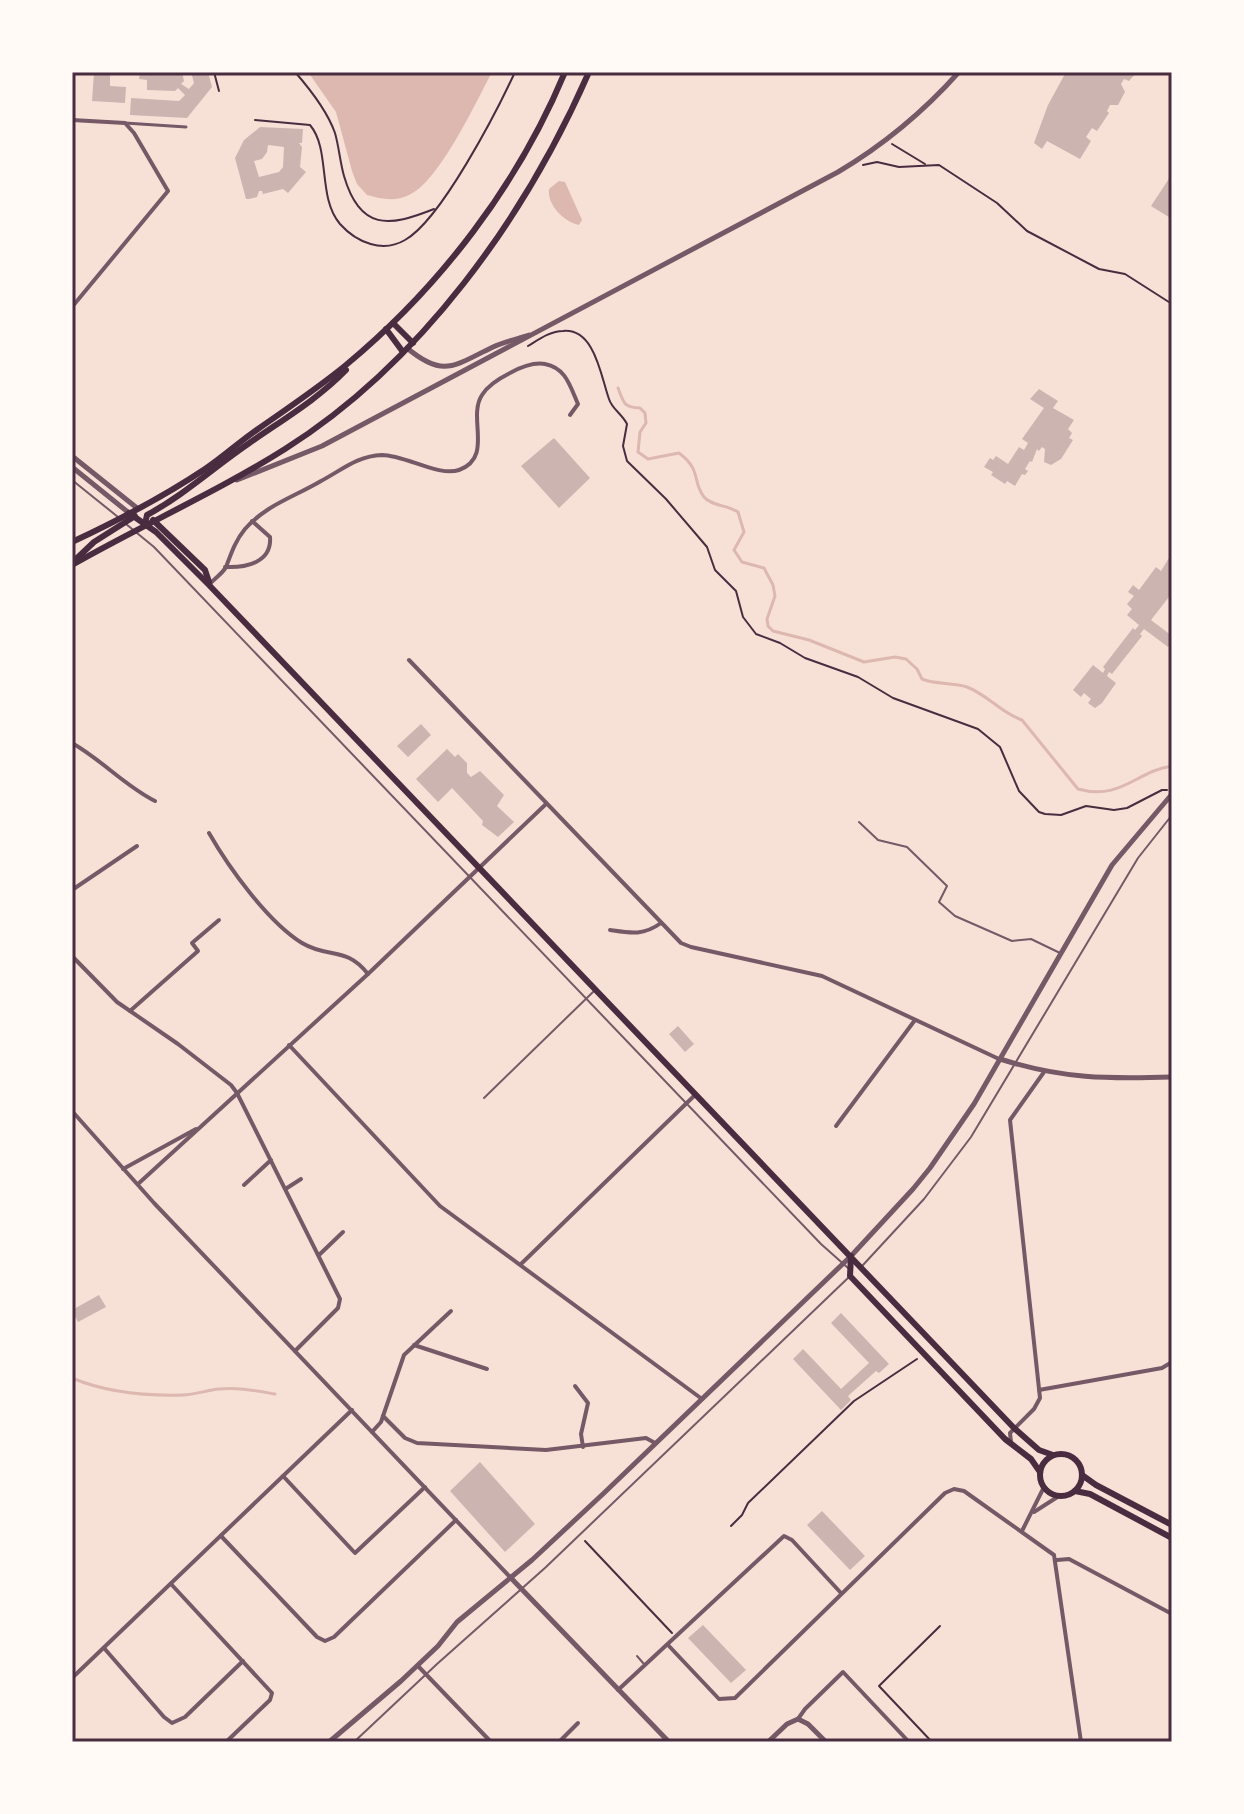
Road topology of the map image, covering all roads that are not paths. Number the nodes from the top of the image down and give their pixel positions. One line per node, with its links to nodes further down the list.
1 (565, 72): 8 (main road)
2 (589, 72): 12 (main road)
3 (959, 72): 10 (street)
4 (72, 120): 5 (street)
5 (125, 123): 6 (street); 7 (street)
6 (186, 127)
7 (72, 307)
8 (393, 323): 9 (main road); 12 (main road)
9 (386, 329): 11 (main road); 12 (main road)
10 (542, 331): 12 (street); 17 (street)
11 (368, 346): 18 (main road); 20 (main road)
12 (408, 348): 17 (main road)
13 (570, 415): 22 (street)
14 (72, 456): 18 (street)
15 (72, 467): 19 (street)
16 (72, 480): 21 (lane)
17 (213, 488): 20 (main road)
18 (137, 508): 19 (main road); 20 (main road)
19 (132, 515): 21 (main road); 23 (main road)
20 (150, 518): 23 (main road); 28 (main road)
21 (122, 520): 24 (lane); 25 (main road); 26 (main road)
22 (252, 521): 27 (street); 27 (street)
23 (145, 524): 24 (main road); 28 (main road)
24 (134, 530): 26 (main road); 39 (lane)
25 (72, 542)
26 (72, 564)
27 (225, 567): 28 (street)
28 (209, 585): 38 (main road)
29 (409, 660): 33 (street)
30 (72, 743): 32 (street)
31 (1172, 792): 44 (street)
32 (155, 801)
33 (546, 804): 38 (street); 42 (street)
34 (1172, 815): 53 (lane)
35 (859, 822): 44 (lane)
36 (209, 833): 46 (street)
37 (137, 846): 40 (street)
38 (479, 867): 39 (street); 47 (main road)
39 (470, 876): 46 (street); 48 (lane)
40 (72, 890)
41 (219, 920): 49 (street)
42 (661, 923): 43 (street); 50 (street)
43 (610, 930)
44 (1061, 954): 52 (street)
45 (72, 956): 49 (street)
46 (368, 974): 51 (street)
47 (596, 988): 48 (lane); 57 (main road)
48 (586, 998): 58 (lane); 59 (lane)
49 (130, 1011): 56 (street)
50 (915, 1020): 52 (street); 62 (street)
51 (289, 1045): 56 (street); 73 (street)
52 (1000, 1059): 53 (street); 71 (street)
53 (1015, 1064): 54 (street); 74 (lane)
54 (1044, 1072): 55 (street); 84 (street)
55 (1172, 1077)
56 (237, 1093): 61 (street); 63 (street)
57 (697, 1093): 59 (street); 71 (main road)
58 (484, 1098)
59 (687, 1103): 72 (lane); 73 (street)
60 (72, 1111): 64 (street)
61 (202, 1126): 64 (street); 66 (street)
62 (836, 1126)
63 (271, 1160): 67 (street); 68 (street)
64 (123, 1169): 66 (street)
65 (301, 1179): 68 (street)
66 (138, 1185): 78 (street)
67 (244, 1185)
68 (286, 1189): 70 (street)
69 (343, 1232): 70 (street)
70 (319, 1255): 78 (street)
71 (851, 1256): 72 (street); 74 (main road); 75 (main road)
72 (843, 1264): 75 (lane); 85 (street)
73 (520, 1265): 85 (street)
74 (861, 1267): 75 (lane); 75 (lane); 80 (main road)
75 (850, 1273): 82 (main road); 110 (lane)
76 (451, 1311): 77 (street)
77 (414, 1345): 81 (street); 87 (street)
78 (295, 1351): 86 (street)
79 (1172, 1362): 84 (street)
80 (954, 1365): 82 (main road); 88 (main road)
81 (487, 1369)
82 (944, 1374): 91 (main road)
83 (575, 1386): 92 (street)
84 (1039, 1390): 88 (street)
85 (702, 1399): 90 (street)
86 (352, 1410): 89 (street); 96 (street)
87 (383, 1416): 89 (street); 92 (street)
88 (1014, 1428): 91 (street); 93 (main road)
89 (372, 1432): 97 (street)
90 (655, 1443): 92 (street); 108 (street)
91 (1013, 1446): 94 (main road)
92 (583, 1447)
93 (1053, 1455): 94 (main road); 95 (main road)
94 (1040, 1472): 98 (main road)
95 (1082, 1475): 99 (main road); 103 (main road)
96 (283, 1476): 97 (street); 105 (street)
97 (425, 1487): 102 (street)
98 (1044, 1487): 100 (main road); 101 (street)
99 (1075, 1491): 100 (main road); 106 (main road)
100 (1059, 1496): 101 (street)
101 (1032, 1513): 104 (street)
102 (456, 1520): 105 (street); 108 (street)
103 (1172, 1525)
104 (1022, 1531): 107 (street); 111 (street)
105 (221, 1536): 109 (street)
106 (1172, 1538)
107 (1057, 1560): 112 (street); 135 (street)
108 (510, 1577): 110 (street); 117 (street)
109 (171, 1584): 114 (street); 116 (street)
110 (521, 1588): 119 (lane); 121 (street)
111 (841, 1593): 113 (street); 113 (street)
112 (1172, 1614)
113 (668, 1645): 118 (street)
114 (104, 1648): 116 (street); 120 (street)
115 (637, 1656): 118 (lane)
116 (243, 1661): 125 (street)
117 (418, 1665): 119 (street); 124 (street)
118 (645, 1665): 121 (street)
119 (426, 1674): 128 (lane); 129 (street)
120 (72, 1678)
121 (618, 1690): 131 (street)
122 (798, 1719): 132 (street); 133 (street); 134 (street)
123 (578, 1723): 130 (street)
124 (341, 1733): 126 (street); 127 (street)
125 (226, 1742)
126 (329, 1742)
127 (335, 1742)
128 (354, 1742)
129 (491, 1742)
130 (559, 1742)
131 (669, 1742)
132 (768, 1742)
133 (826, 1742)
134 (909, 1742)
135 (1081, 1742)

